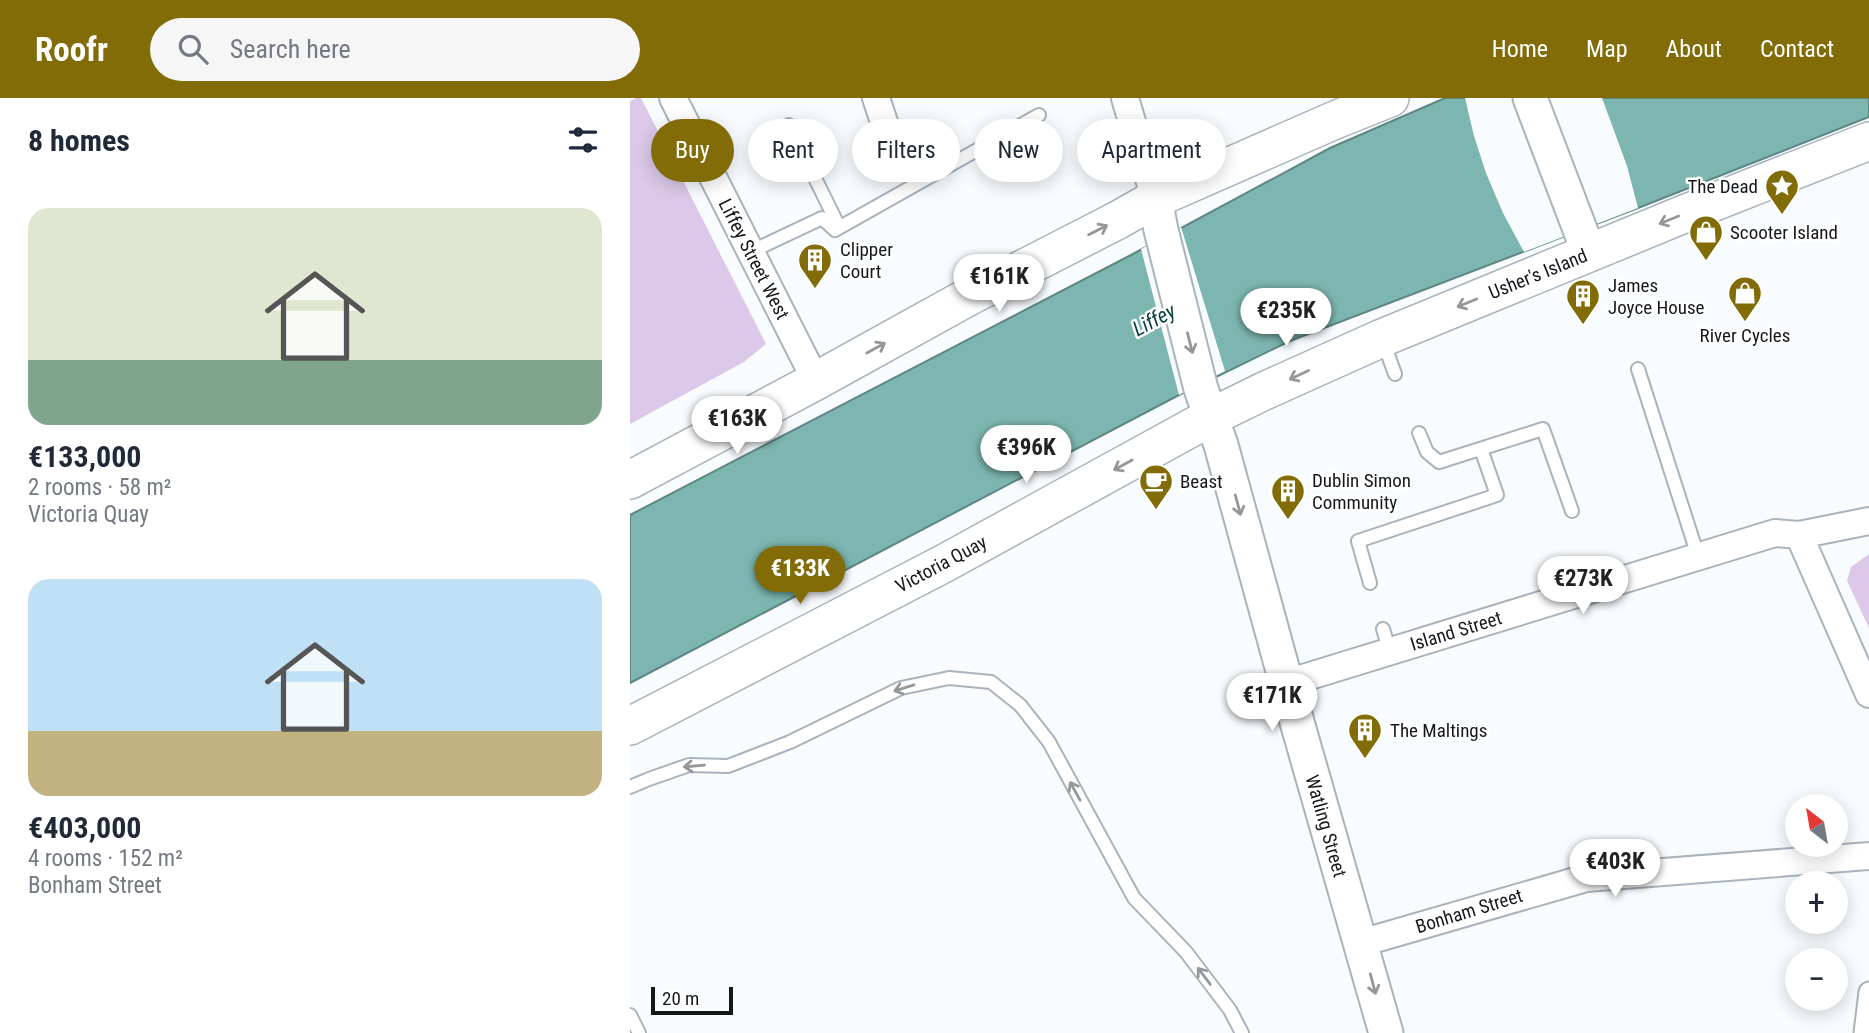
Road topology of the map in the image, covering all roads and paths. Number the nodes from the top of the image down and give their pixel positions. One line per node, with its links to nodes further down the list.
1 (673, 98): 13 (street, Liffey Street West)
2 (876, 98): 7 (street)
3 (1125, 98): 10 (street)
4 (1390, 98): 10 (main road)
5 (1530, 98): 12 (street)
6 (1039, 115): 11 (lane)
7 (883, 119)
8 (1869, 141): 12 (main road, Usher's Island, one-way to 12)
9 (817, 182): 11 (lane)
10 (1158, 214): 17 (main road, one-way to 10); 18 (street, Watling Street, one-way to 18)
11 (839, 227): 13 (lane)
12 (1585, 241): 14 (main road, Usher's Island, one-way to 14)
13 (750, 252): 17 (street, Liffey Street West)
14 (1382, 338): 16 (lane); 18 (main road, Usher's Island, one-way to 18)
15 (1639, 369): 25 (lane)
16 (1395, 374)
17 (816, 382): 21 (main road)
18 (1206, 403): 27 (street, Watling Street, one-way to 27); 29 (main road, Victoria Quay, one-way to 29)
19 (1419, 433): 20 (lane)
20 (1481, 449): 22 (lane); 26 (lane)
21 (630, 480)
22 (1572, 511)
23 (1869, 521): 24 (street, Island Street)
24 (1799, 536): 25 (street, Island Street); 28 (street)
25 (1698, 556): 27 (street, Island Street)
26 (1370, 583)
27 (1287, 683): 32 (street, Watling Street)
28 (1869, 694)
29 (630, 726)
30 (630, 787): 36 (lane, one-way to 30)
31 (1869, 856): 32 (street, Bonham Street)
32 (1361, 943): 37 (street, Watling Street, one-way to 37)
33 (1869, 992): 38 (street)
34 (630, 1015): 35 (lane)
35 (639, 1033)
36 (1242, 1033)
37 (1386, 1033)
38 (1864, 1033)

